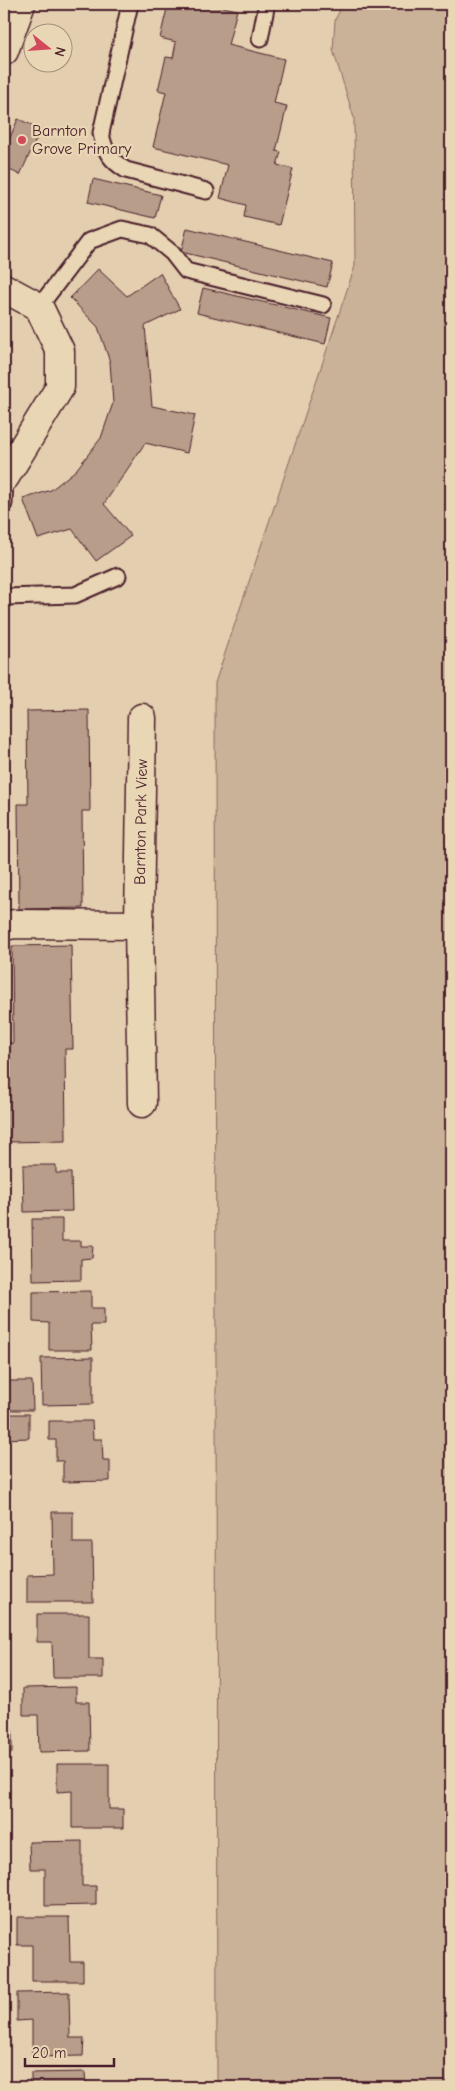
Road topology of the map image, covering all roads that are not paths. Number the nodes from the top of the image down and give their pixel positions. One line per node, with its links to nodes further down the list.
1 (21, 4): 5 (street)
2 (130, 4): 6 (lane)
3 (265, 4): 4 (lane)
4 (260, 38)
5 (4, 52)
6 (206, 191)
7 (4, 288): 9 (street)
8 (323, 305): 9 (lane)
9 (39, 307): 10 (street)
10 (6, 477): 11 (lane)
11 (4, 504)
12 (118, 576): 13 (lane)
13 (4, 597)
14 (142, 718): 15 (street, Barnton Park View)
15 (139, 925): 16 (street); 17 (street, Barnton Park View)
16 (4, 926)
17 (142, 1103)

